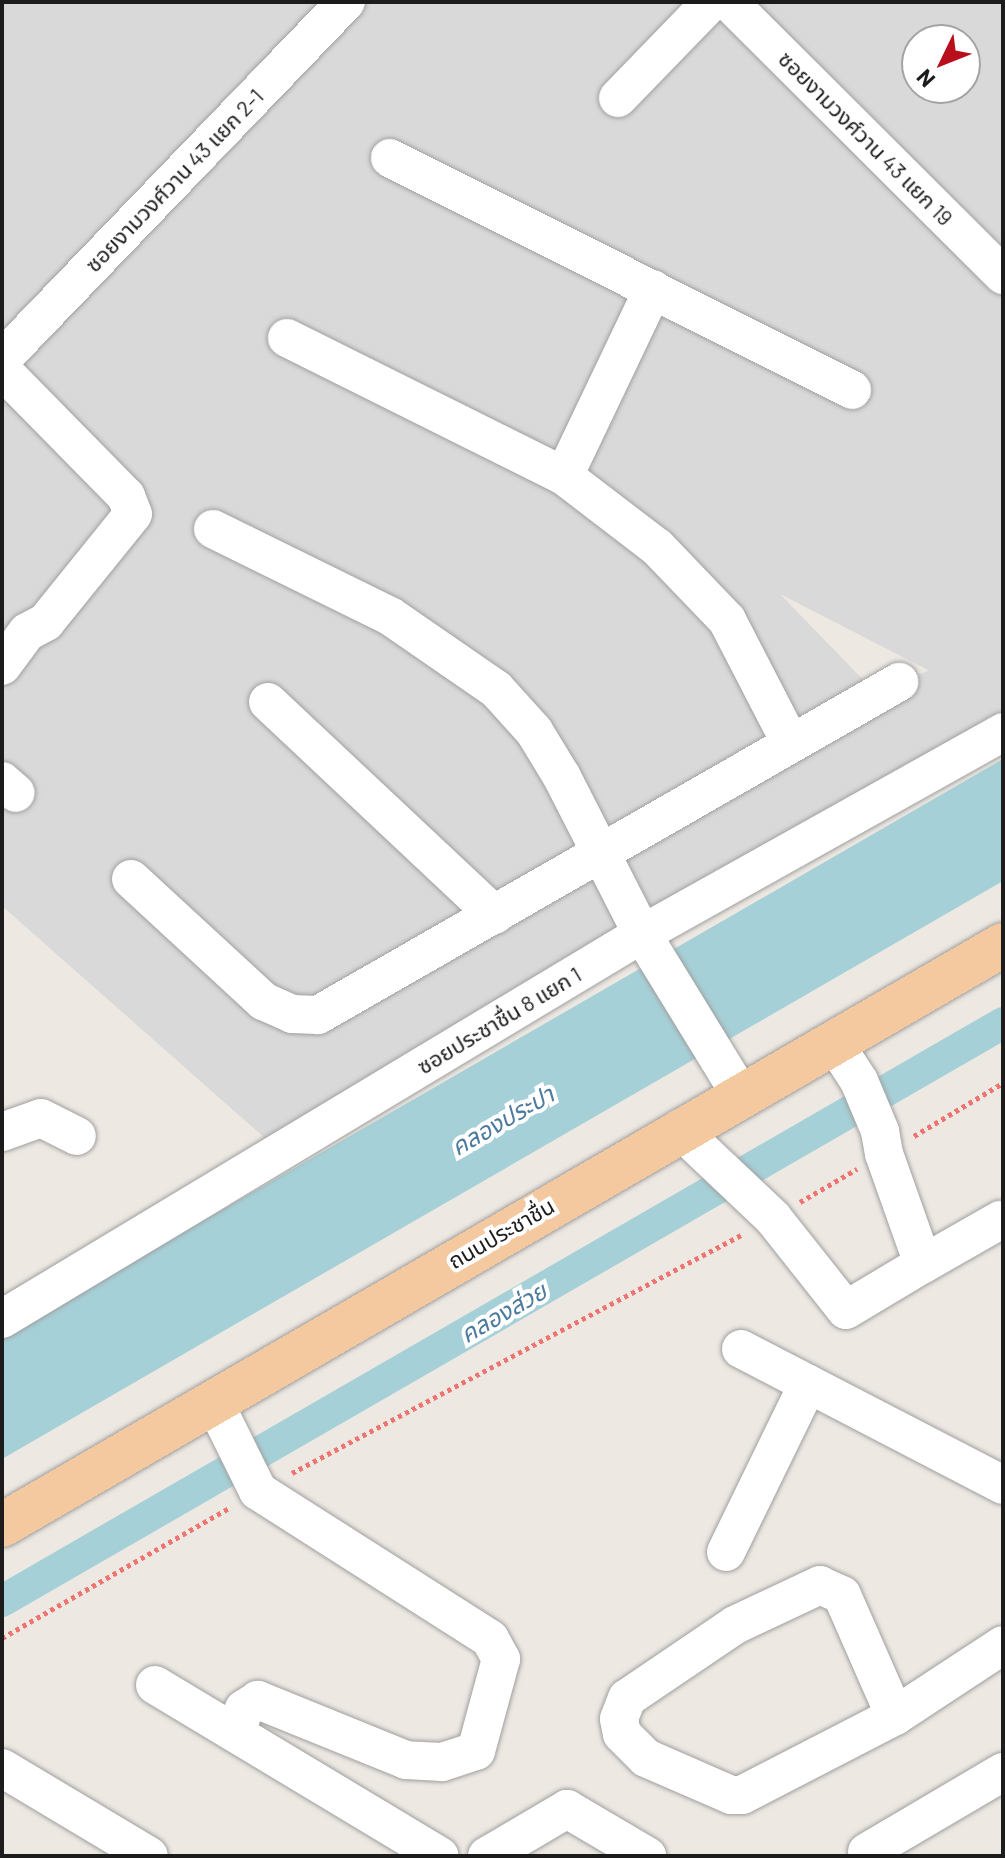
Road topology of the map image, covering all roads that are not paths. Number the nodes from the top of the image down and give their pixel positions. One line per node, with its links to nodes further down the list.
1 (346, 2): 9 (street, ซอยงามวงศ์วาน 43 แยก 2-1)
2 (711, 2): 4 (street)
3 (729, 2): 6 (street, ซอยงามวงศ์วาน 43 แยก 19)
4 (618, 98)
5 (390, 158): 7 (street)
6 (1003, 275)
7 (653, 289): 11 (street); 12 (street)
8 (287, 338): 12 (street)
9 (2, 359)
10 (2, 370): 14 (street)
11 (852, 390)
12 (564, 476): 18 (street)
13 (213, 529): 19 (street)
14 (2, 666)
15 (899, 682): 18 (street)
16 (268, 702): 21 (street)
17 (1003, 732): 22 (street, ซอยประชาชื่น 8 แยก 1)
18 (790, 742): 19 (street)
19 (602, 855): 21 (street); 22 (street)
20 (131, 879): 21 (street)
21 (495, 915)
22 (648, 943): 25 (street); 31 (street, ซอยประชาชื่น 8 แยก 1)
23 (1003, 945): 24 (main road, ถนนประชาชื่น)
24 (833, 1041): 25 (main road, ถนนประชาชื่น); 30 (street)
25 (740, 1094): 26 (main road, ถนนประชาชื่น)
26 (679, 1129): 30 (street); 34 (main road, ถนนประชาชื่น)
27 (2, 1132): 28 (street)
28 (77, 1136)
29 (1000, 1220): 30 (street)
30 (923, 1264)
31 (2, 1319)
32 (741, 1349): 33 (street)
33 (808, 1384): 35 (street); 37 (street)
34 (222, 1418): 36 (main road, ถนนประชาชื่น); 41 (street)
35 (1003, 1485)
36 (2, 1525)
37 (726, 1552)
38 (1003, 1645): 40 (street)
39 (155, 1685): 41 (street)
40 (895, 1716): 40 (street)
41 (236, 1733): 46 (street)
42 (2, 1768): 45 (street)
43 (1003, 1772): 44 (street)
44 (867, 1852)
45 (149, 1856)
46 (440, 1856)
47 (487, 1856): 48 (street)
48 (647, 1856)

